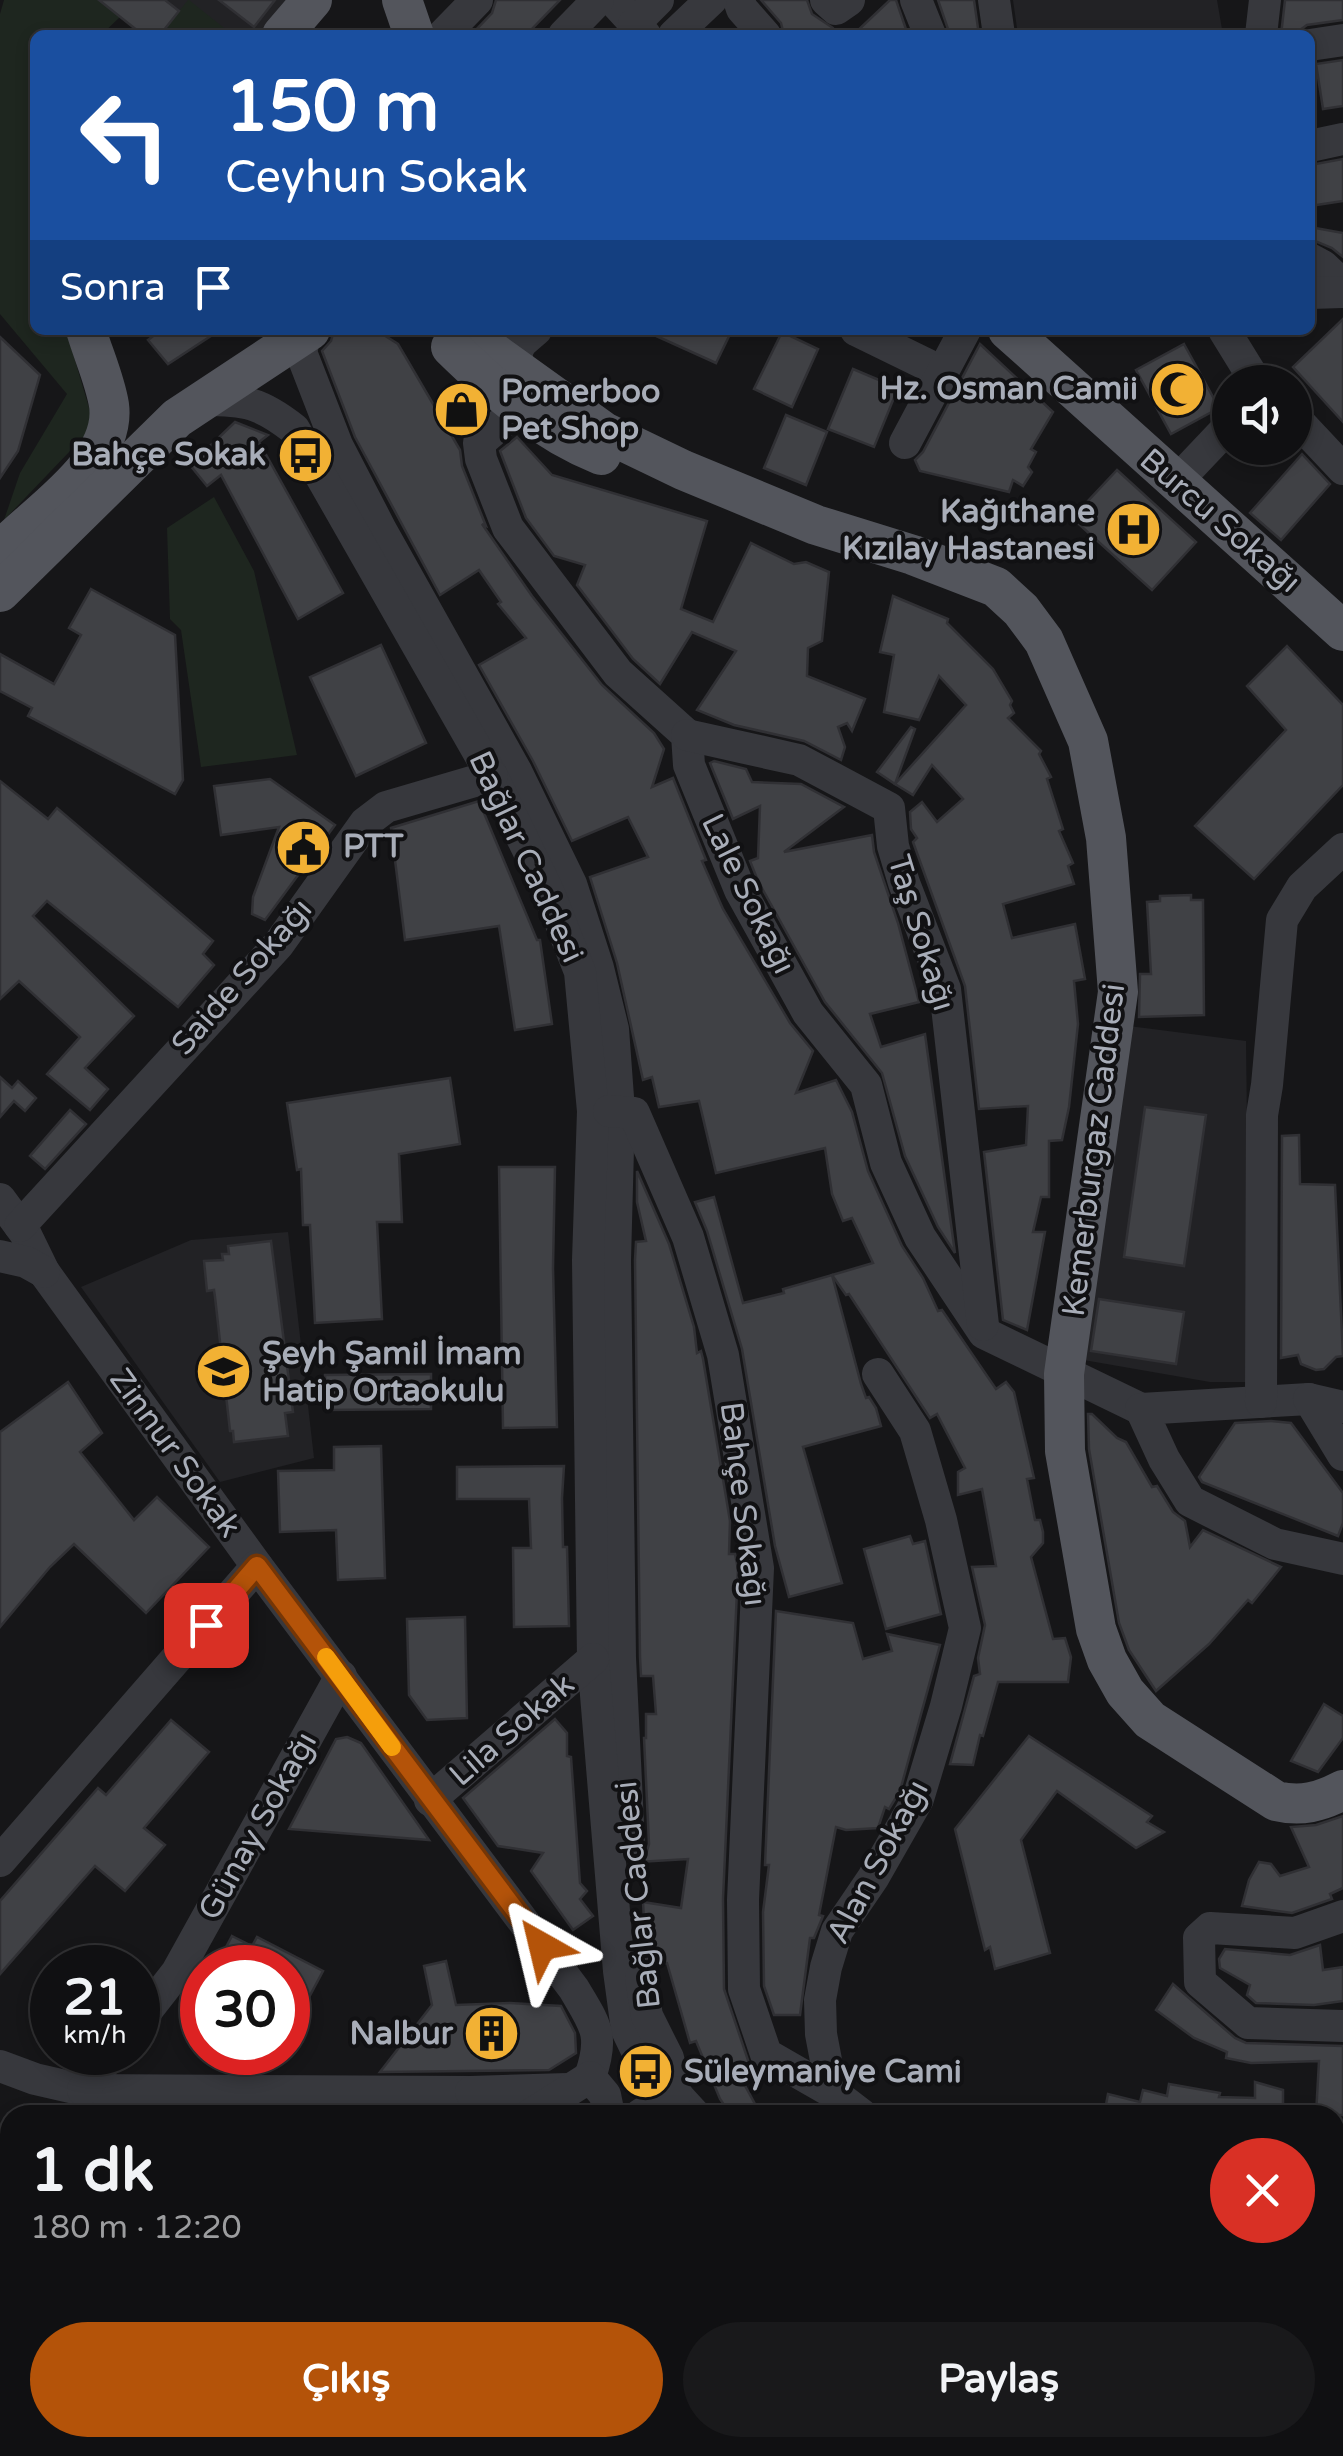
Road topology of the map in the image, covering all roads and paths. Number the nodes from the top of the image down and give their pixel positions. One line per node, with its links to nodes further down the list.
1 (312, 0): 11 (main road)
2 (477, 0): 12 (street)
3 (598, 0): 13 (street)
4 (658, 0): 10 (street)
5 (711, 0): 14 (street)
6 (740, 0): 15 (street)
7 (916, 0): 16 (street)
8 (994, 0): 17 (street)
9 (1265, 0): 18 (street)
10 (630, 20)
11 (286, 30)
12 (448, 30)
13 (569, 30)
14 (679, 30)
15 (760, 30)
16 (928, 30)
17 (998, 30)
18 (1262, 30)
19 (1343, 40): 20 (street)
20 (1315, 43)
21 (1343, 140): 22 (street)
22 (1315, 145)
23 (1315, 262): 24 (street)
24 (1343, 288): 25 (street)
25 (1315, 292)
26 (88, 335): 36 (main road)
27 (302, 335): 37 (main road)
28 (307, 335): 50 (street, Bağlar Caddesi)
29 (866, 335): 35 (street)
30 (961, 335): 35 (street)
31 (1014, 335): 43 (main road, Burcu Sokağı)
32 (1227, 335): 34 (street)
33 (489, 342): 38 (main road, Kemerburgaz Caddesi); 57 (main road, Kemerburgaz Caddesi)
34 (1246, 365)
35 (942, 372): 40 (street)
36 (109, 406): 37 (main road); 44 (main road)
37 (190, 409): 45 (main road); 48 (street, Bağlar Caddesi)
38 (523, 411): 47 (street); 57 (main road, Kemerburgaz Caddesi)
39 (1312, 436): 42 (street)
40 (904, 443)
41 (1212, 444): 43 (street)
42 (1343, 469)
43 (1176, 482): 46 (main road, Burcu Sokağı)
44 (0, 551)
45 (0, 592)
46 (1343, 631)
47 (687, 734): 55 (street, Lale Sokağı); 55 (street, Taş Sokağı)
48 (492, 776): 50 (street, Bağlar Caddesi); 52 (street, Saide Sokağı)
49 (1343, 849): 59 (street)
50 (606, 1111): 65 (street, Bağlar Caddesi); 80 (street, Bahçe Sokağı); 82 (street, Bağlar Caddesi)
51 (0, 1199): 52 (street, Zinnur Sokak)
52 (20, 1226): 54 (street, Zinnur Sokak)
53 (0, 1256): 54 (street)
54 (44, 1272): 64 (street, Zinnur Sokak)
55 (984, 1333): 57 (street, Lale Sokağı)
56 (878, 1374): 80 (street, Alan Sokağı)
57 (1064, 1374): 61 (street, Lale Sokağı); 67 (main road, Kemerburgaz Caddesi)
58 (1309, 1399): 59 (street); 60 (street); 62 (street)
59 (1261, 1402): 61 (street)
60 (1343, 1407)
61 (1141, 1409): 63 (street)
62 (1343, 1455)
63 (1343, 1558)
64 (257, 1566): 66 (street, Zinnur Sokak); 69 (street)
65 (593, 1659): 68 (street, Lila Sokak); 71 (street, Bağlar Caddesi)
66 (341, 1676): 68 (street, Zinnur Sokak); 73 (street, Günay Sokağı)
67 (1343, 1790)
68 (430, 1800): 72 (street, Zinnur Sokak)
69 (0, 1861)
70 (1343, 1916): 74 (street)
71 (619, 1971): 72 (street); 75 (street, Bağlar Caddesi)
72 (564, 1975): 78 (street, Zinnur Sokak)
73 (160, 1994)
74 (1343, 2026)
75 (628, 2030): 78 (street); 82 (street, Bağlar Caddesi)
76 (0, 2066): 81 (street)
77 (102, 2075): 81 (street)
78 (579, 2083): 79 (street); 84 (street); 85 (street)
79 (471, 2092): 81 (street); 83 (street)
80 (832, 2092): 86 (street)
81 (90, 2102)
82 (686, 2104)
83 (486, 2105)
84 (545, 2105)
85 (606, 2105)
86 (849, 2105)

